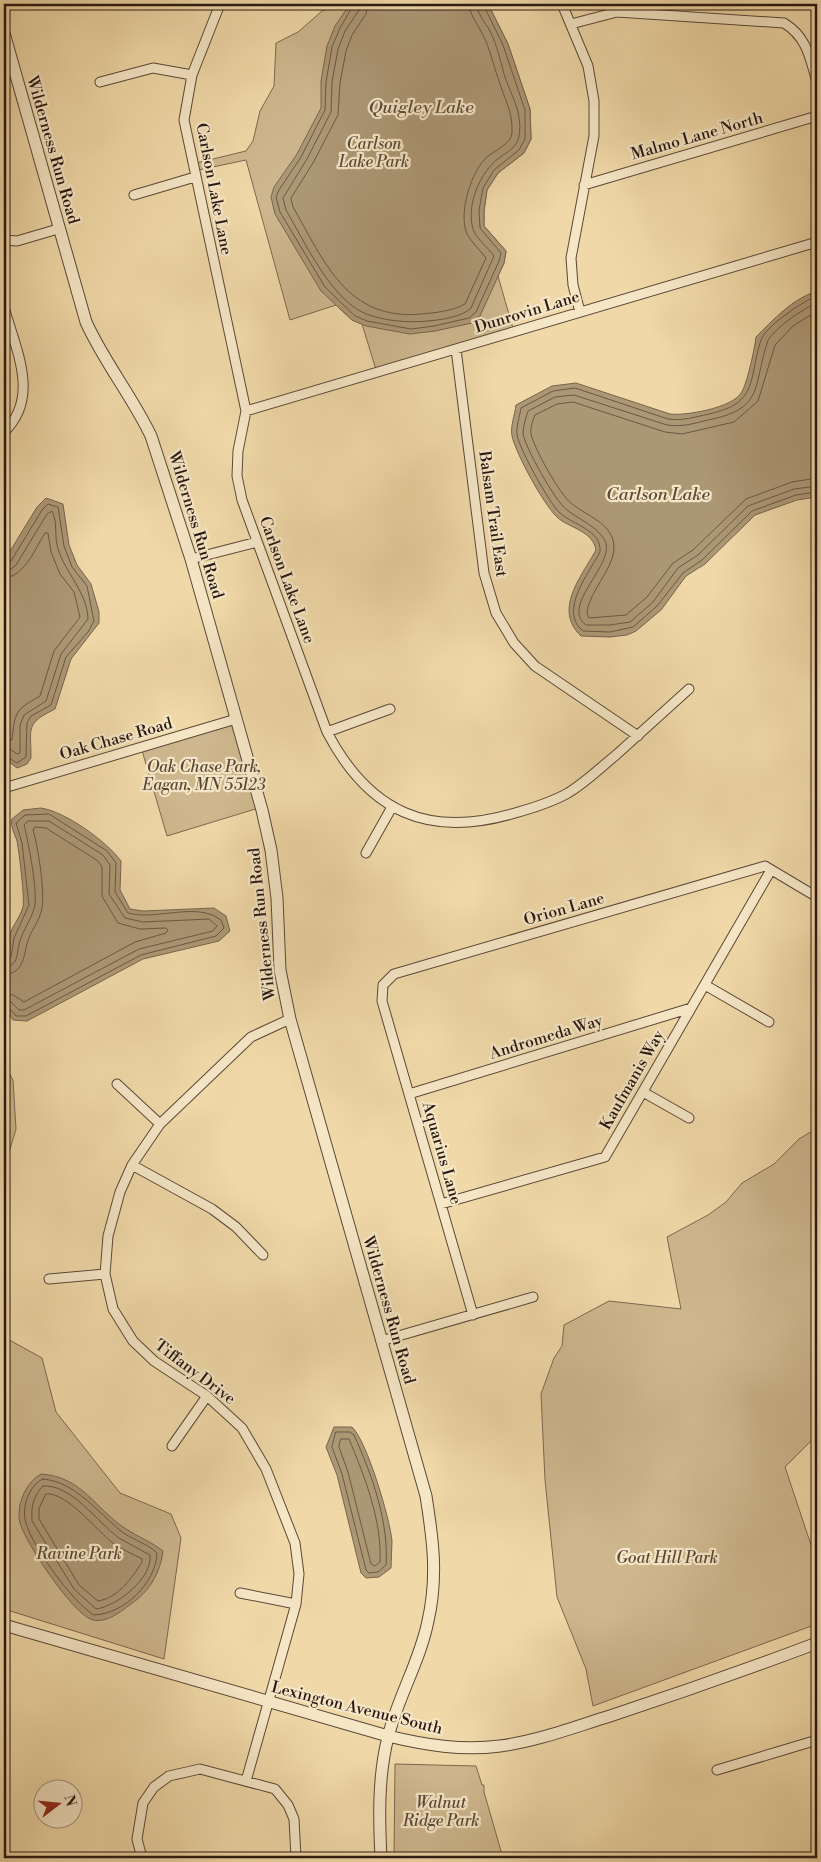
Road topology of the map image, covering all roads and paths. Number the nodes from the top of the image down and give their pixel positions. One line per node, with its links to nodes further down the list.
1 (220, 4): 5 (street, Carlson Lake Lane)
2 (562, 4): 3 (street)
3 (571, 24): 7 (street); 10 (street)
4 (4, 33): 12 (street, Wilderness Run Road)
5 (192, 75): 6 (street); 9 (street, Carlson Lake Lane)
6 (100, 82)
7 (817, 82)
8 (817, 116): 10 (street, Malmo Lane North)
9 (195, 177): 11 (street); 18 (street, Carlson Lake Lane)
10 (584, 184): 16 (street)
11 (134, 195)
12 (58, 229): 13 (street); 21 (street, Wilderness Run Road)
13 (4, 240)
14 (817, 242): 16 (street, Dunrovin Lane)
15 (4, 311): 19 (street)
16 (580, 312): 17 (street, Dunrovin Lane)
17 (456, 349): 18 (street, Dunrovin Lane); 26 (street, Balsam Trail East)
18 (246, 411): 20 (street, Carlson Lake Lane)
19 (4, 432)
20 (256, 542): 21 (street); 25 (street, Carlson Lake Lane)
21 (190, 559): 24 (street, Wilderness Run Road)
22 (689, 689): 26 (street, Carlson Lake Lane)
23 (390, 709): 25 (street)
24 (236, 719): 27 (street, Oak Chase Road); 35 (street, Wilderness Run Road)
25 (327, 732): 28 (street, Carlson Lake Lane)
26 (638, 736): 28 (street, Carlson Lake Lane)
27 (4, 788)
28 (392, 807): 29 (street)
29 (366, 853)
30 (771, 870): 31 (street); 32 (street, Kaufmanis Way); 33 (street, Orion Lane)
31 (817, 897)
32 (705, 985): 34 (street, Kaufmanis Way); 36 (street)
33 (382, 1001): 39 (street, Aquarius Lane)
34 (692, 1008): 38 (street, Kaufmanis Way); 39 (street, Andromeda Way)
35 (290, 1020): 41 (street, Tiffany Drive); 49 (street, Wilderness Run Road)
36 (769, 1022)
37 (117, 1084): 41 (street)
38 (643, 1092): 40 (street); 43 (street, Kaufmanis Way)
39 (409, 1094): 43 (street, Aquarius Lane)
40 (689, 1118)
41 (160, 1124): 42 (street, Tiffany Drive)
42 (132, 1165): 44 (street); 45 (street, Tiffany Drive)
43 (441, 1204): 48 (street, Aquarius Lane)
44 (262, 1255)
45 (105, 1274): 46 (street); 50 (street, Tiffany Drive)
46 (49, 1279)
47 (533, 1297): 48 (street)
48 (473, 1314): 49 (street)
49 (381, 1341): 57 (street, Wilderness Run Road)
50 (207, 1396): 51 (street); 53 (street, Tiffany Drive)
51 (172, 1446)
52 (240, 1593): 53 (street)
53 (296, 1604): 56 (street, Tiffany Drive)
54 (4, 1625): 56 (street, Lexington Avenue South)
55 (817, 1644): 57 (street, Lexington Avenue South)
56 (268, 1703): 57 (street, Lexington Avenue South); 60 (street, Tiffany Drive)
57 (388, 1736): 63 (street, Wilderness Run Road)
58 (817, 1740): 59 (street)
59 (717, 1770)
60 (246, 1781): 61 (street); 62 (street)
61 (142, 1858)
62 (296, 1858)
63 (380, 1858)

